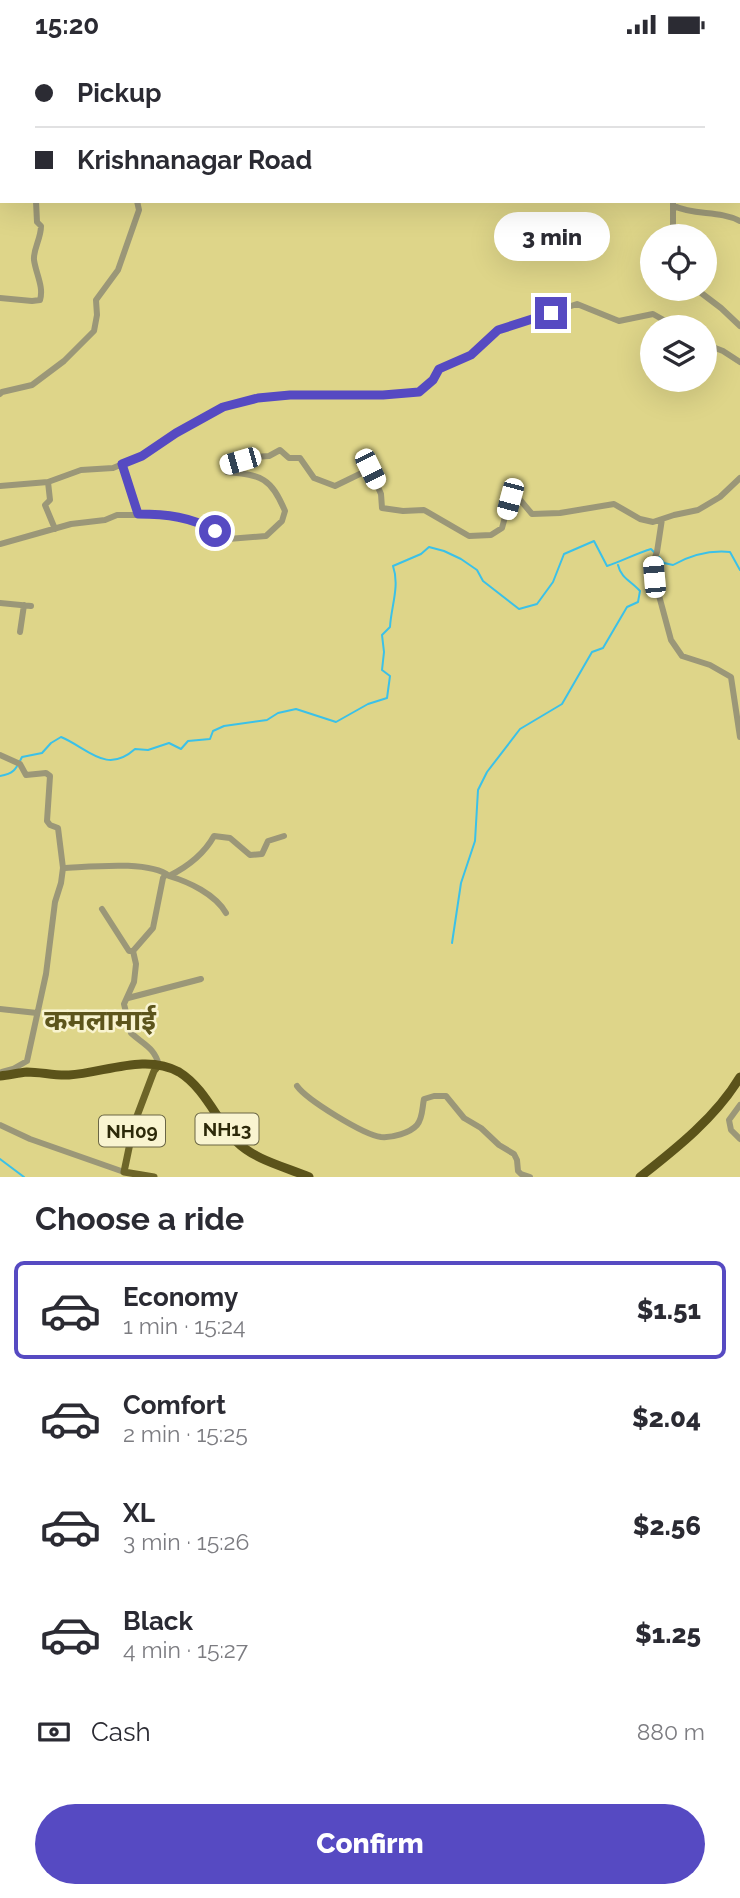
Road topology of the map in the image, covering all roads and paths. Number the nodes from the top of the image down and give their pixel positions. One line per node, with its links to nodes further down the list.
1 (36, 203): 6 (street)
2 (137, 203): 12 (street)
3 (673, 204): 4 (street); 5 (street)
4 (740, 221)
5 (673, 224)
6 (0, 298)
7 (712, 301): 9 (street)
8 (640, 317): 13 (street)
9 (740, 327)
10 (717, 349): 11 (street)
11 (740, 362)
12 (0, 394)
13 (122, 464): 15 (street); 17 (street)
14 (740, 478): 18 (street)
15 (48, 482): 16 (street); 19 (street)
16 (0, 486)
17 (138, 514): 18 (street); 19 (street)
18 (662, 519): 23 (street)
19 (55, 529): 20 (street)
20 (0, 544)
21 (0, 603): 22 (street)
22 (20, 632)
23 (737, 701): 24 (street)
24 (740, 737)
25 (0, 755): 27 (street)
26 (285, 836): 28 (street)
27 (63, 868): 28 (street); 35 (street)
28 (167, 875): 30 (street); 31 (street)
29 (102, 909): 31 (street)
30 (226, 913)
31 (133, 951): 33 (street)
32 (201, 979): 33 (street)
33 (128, 999): 36 (street)
34 (0, 1009): 35 (street)
35 (37, 1013): 37 (street)
36 (159, 1065): 37 (highway); 43 (main road, NH09); 45 (highway, NH13)
37 (0, 1074)
38 (740, 1077): 47 (highway)
39 (297, 1086): 46 (street)
40 (740, 1105): 42 (street)
41 (0, 1125): 43 (street)
42 (740, 1139)
43 (124, 1172): 44 (main road, NH09)
44 (154, 1177)
45 (309, 1177)
46 (530, 1177)
47 (640, 1177)

